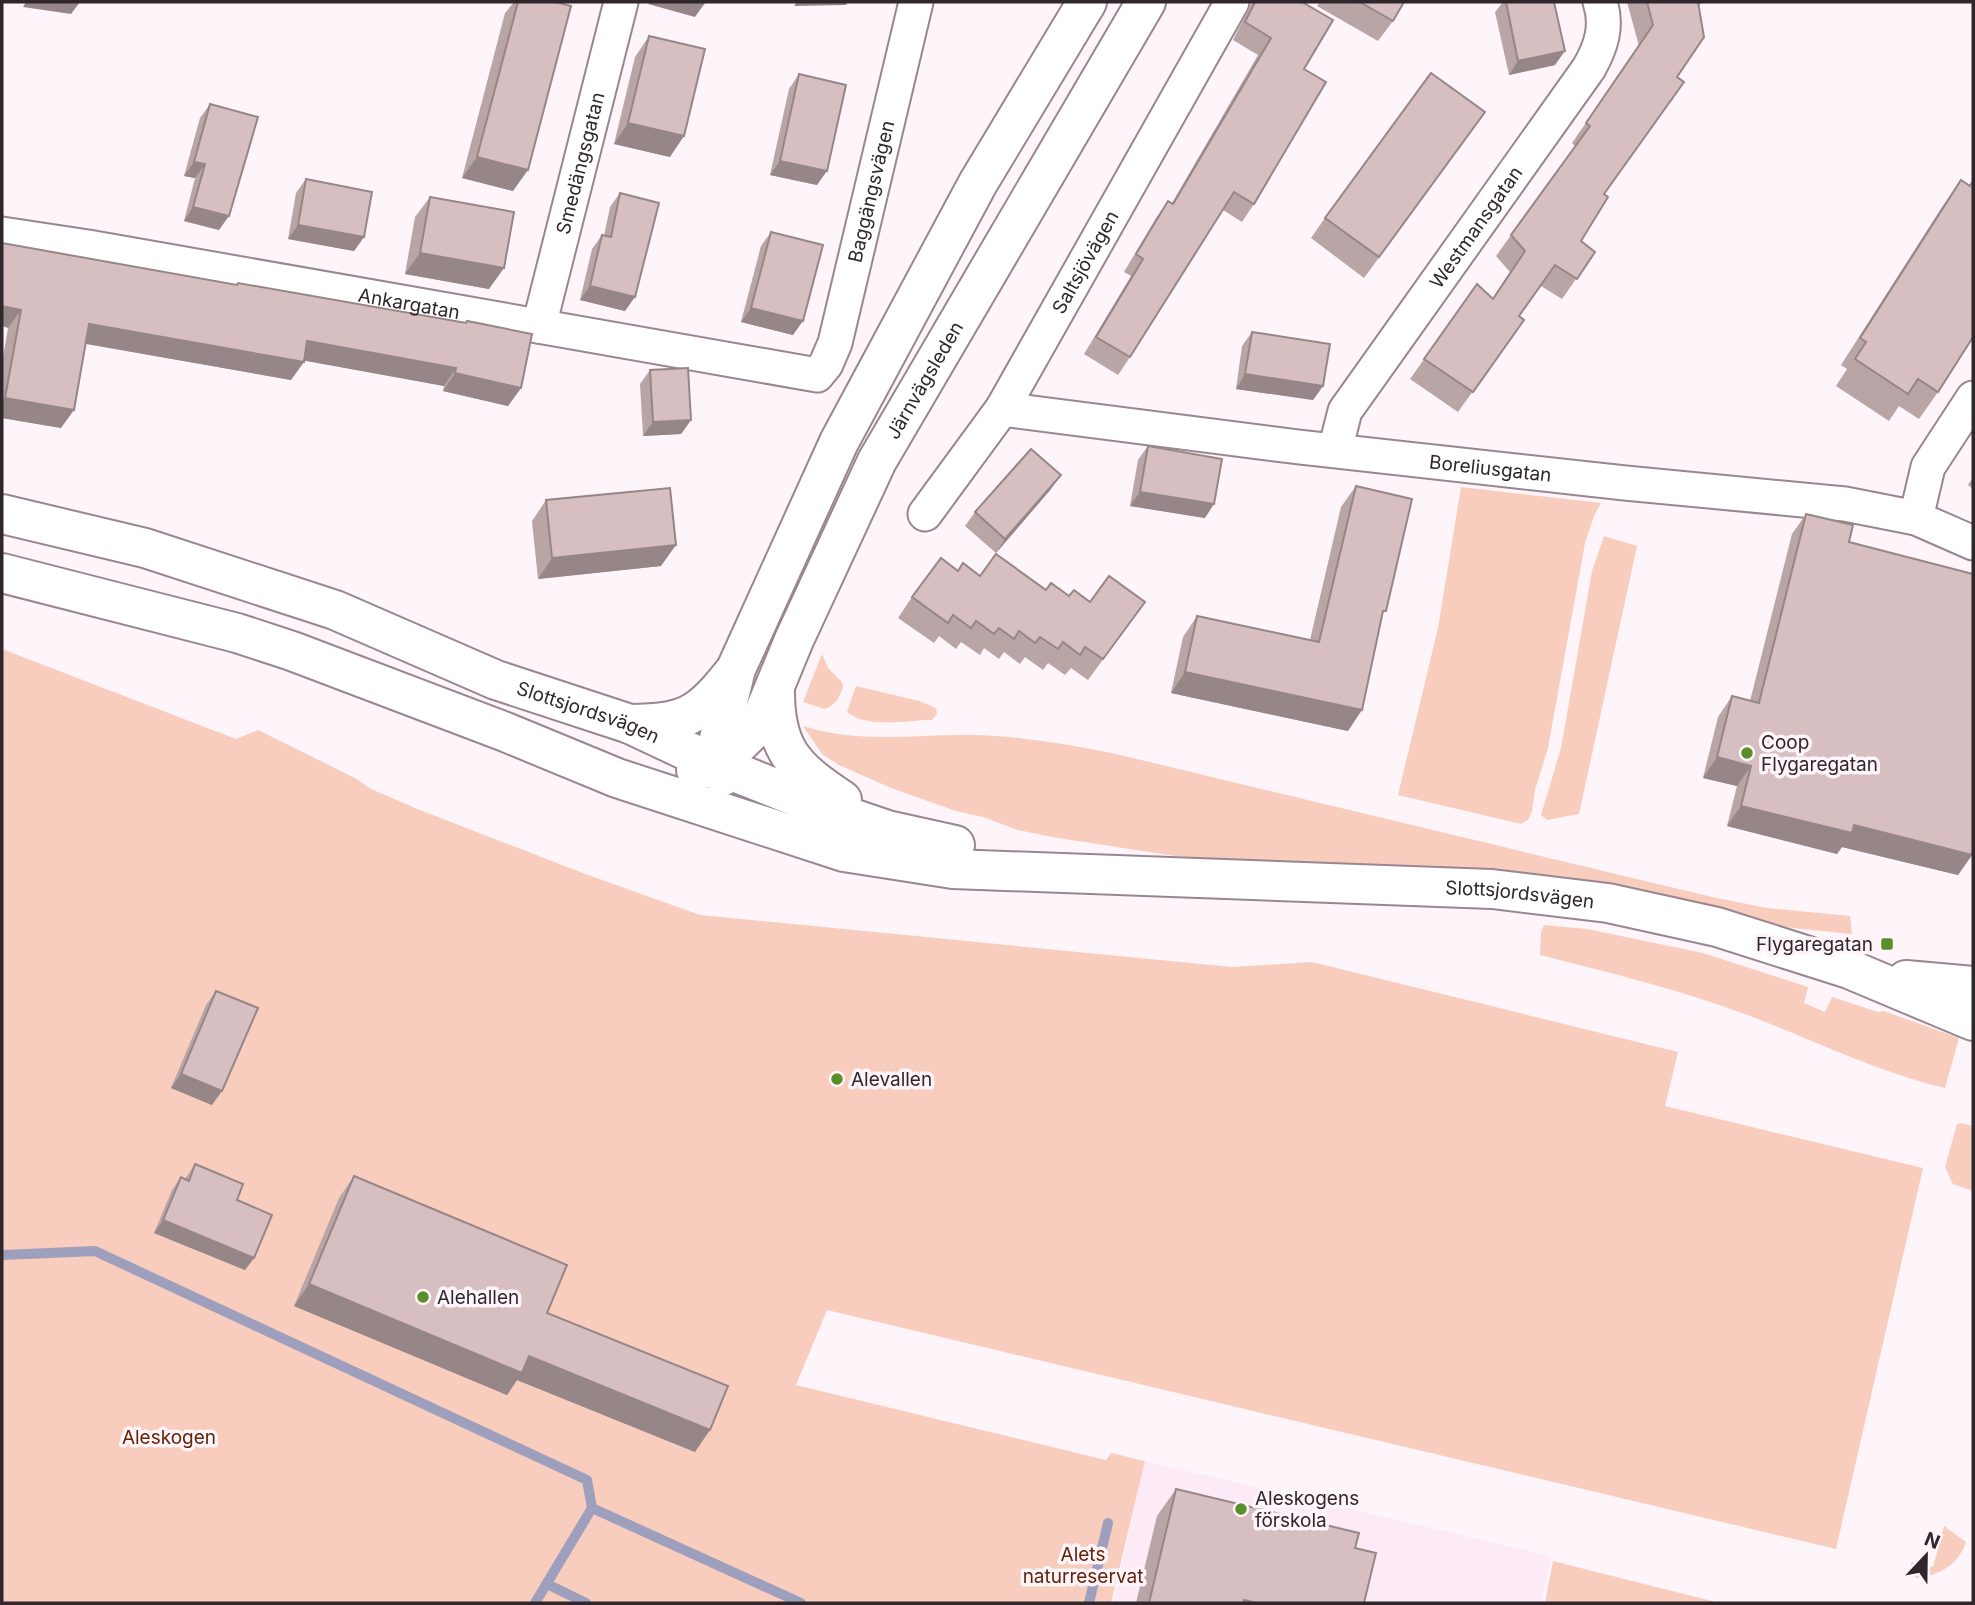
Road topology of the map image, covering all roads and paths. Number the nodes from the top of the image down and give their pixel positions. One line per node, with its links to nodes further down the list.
1 (621, 2): 8 (street, Smedängsgatan)
2 (916, 2): 9 (street, Baggängsvägen)
3 (1087, 2): 18 (main road)
4 (1146, 2): 19 (main road, Järnvägsleden)
5 (1232, 2): 11 (street, Saltsjövägen)
6 (1600, 2): 12 (street, Westmansgatan)
7 (2, 234): 8 (street, Ankargatan)
8 (539, 326): 9 (street, Ankargatan)
9 (817, 374)
10 (1973, 398): 15 (street)
11 (1002, 409): 12 (street, Boreliusgatan); 14 (street, Saltsjövägen)
12 (1335, 450): 15 (street, Boreliusgatan)
13 (2, 514): 20 (main road, Slottsjordsvägen)
14 (925, 514)
15 (1916, 519): 16 (street, Boreliusgatan)
16 (1973, 543)
17 (2, 573): 22 (main road, Slottsjordsvägen)
18 (736, 669): 20 (main road); 21 (main road)
19 (775, 687): 21 (main road, Järnvägsleden); 24 (main road)
20 (630, 724): 21 (main road, Slottsjordsvägen)
21 (717, 765): 22 (main road); 23 (main road); 24 (main road, Slottsjordsvägen)
22 (617, 778): 23 (main road, Slottsjordsvägen)
23 (766, 828): 25 (main road, Slottsjordsvägen)
24 (887, 830): 25 (main road, Slottsjordsvägen)
25 (1182, 879): 26 (main road, Slottsjordsvägen)
26 (1849, 969): 27 (main road, Slottsjordsvägen); 28 (main road, Slottsjordsvägen)
27 (1973, 986)
28 (1973, 1021)

